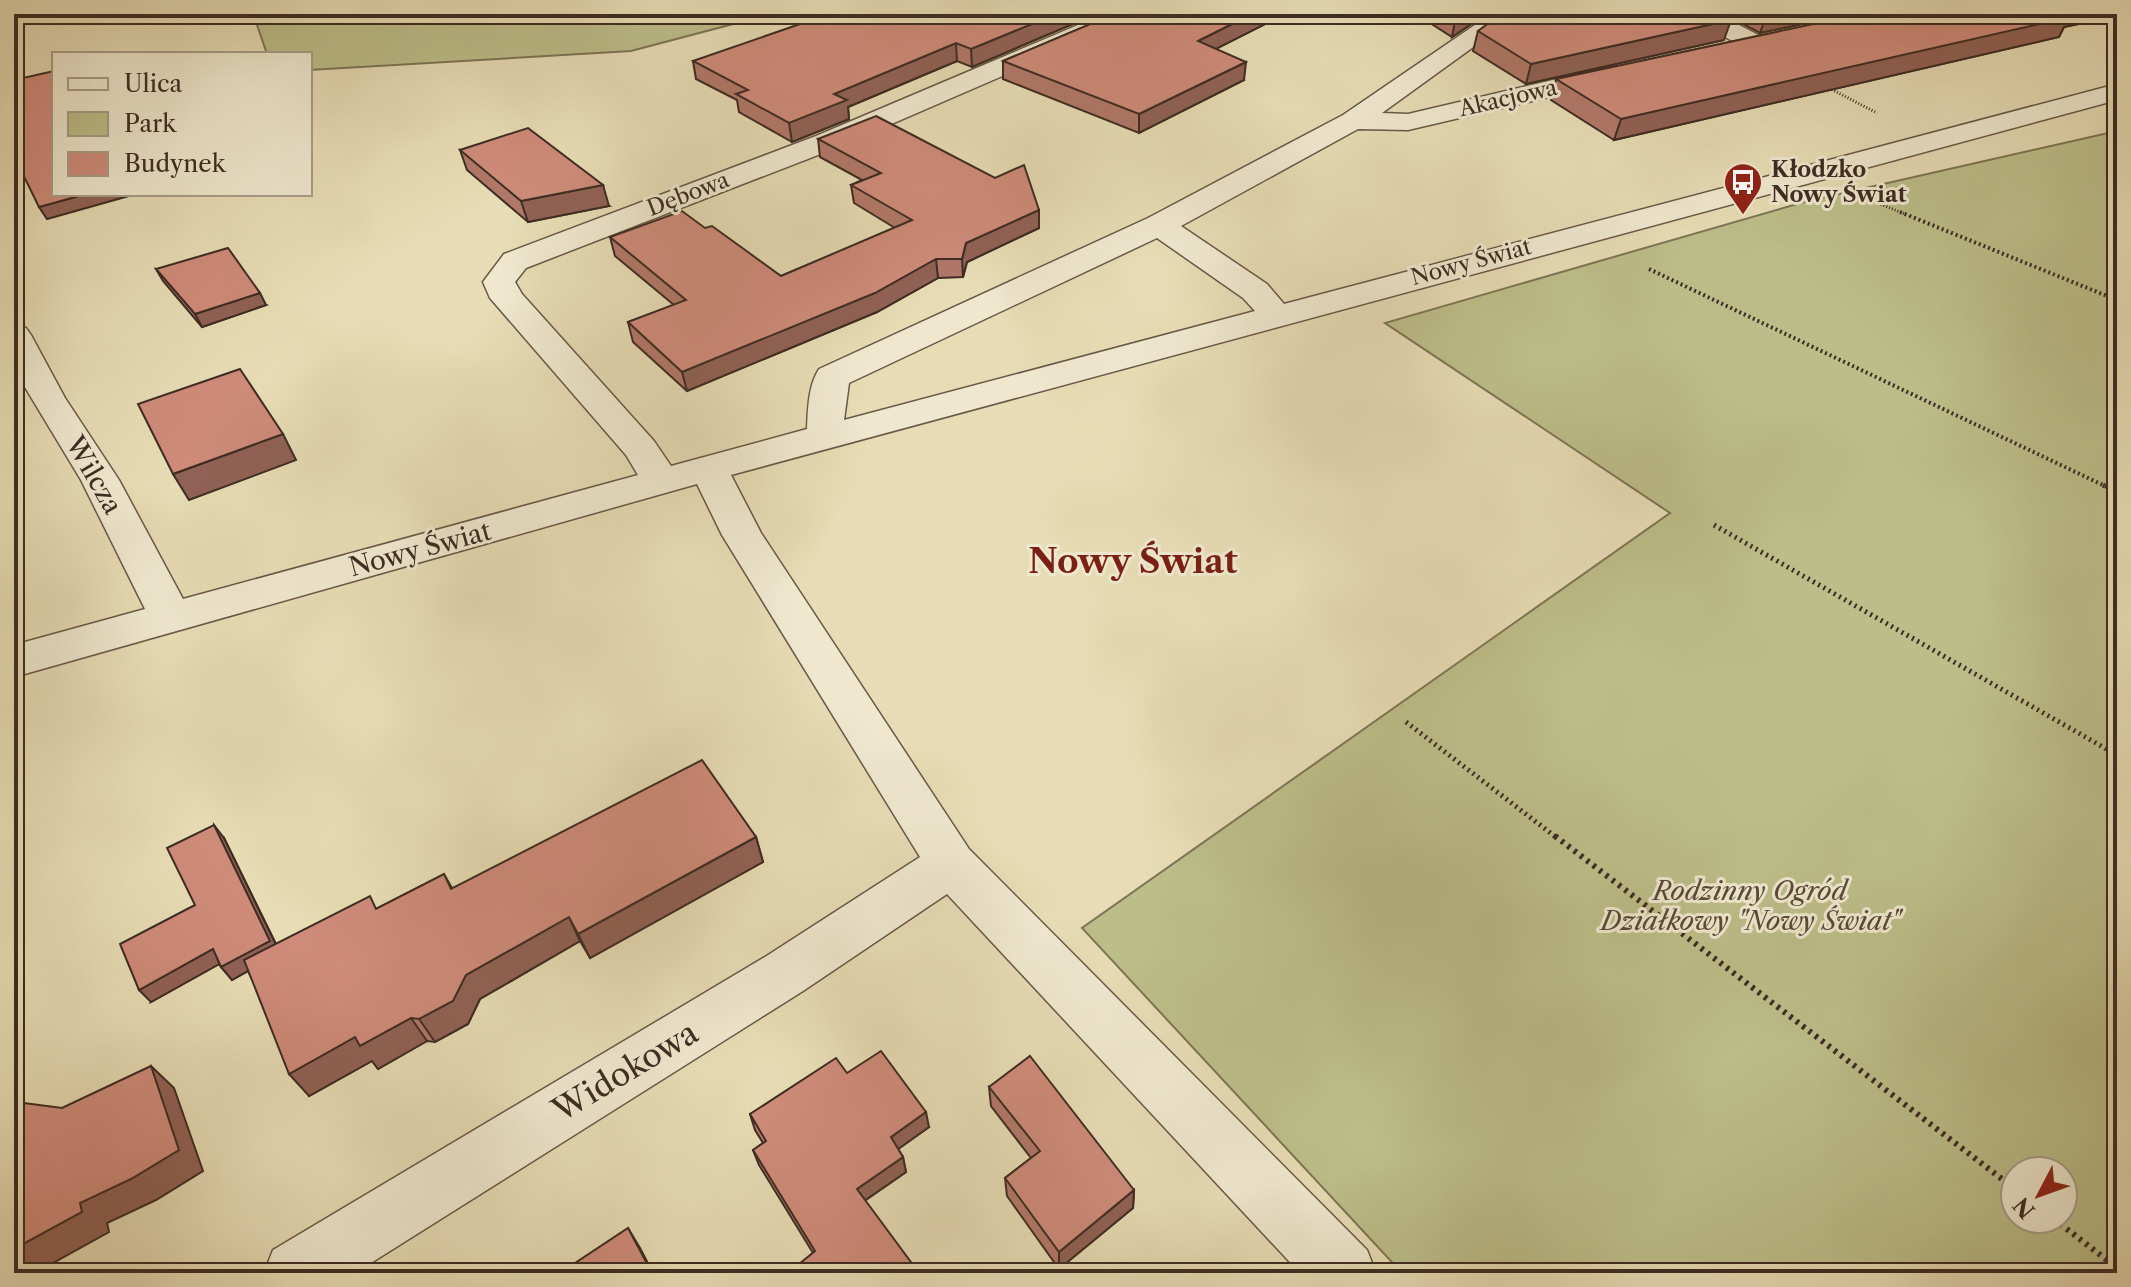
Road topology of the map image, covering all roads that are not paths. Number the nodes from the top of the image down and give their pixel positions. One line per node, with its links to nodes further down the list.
1 (1125, 14): 14 (street, Dębowa)
2 (1507, 14): 9 (street)
3 (1699, 14): 5 (street)
4 (1787, 38): 5 (street)
5 (1757, 44): 6 (street)
6 (1717, 52)
7 (1644, 68): 9 (street, Akacjowa)
8 (2117, 92): 11 (street, Nowy Świat)
9 (1353, 121): 10 (street)
10 (1159, 225): 11 (street); 13 (street)
11 (1275, 314): 13 (street, Nowy Świat)
12 (14, 335): 15 (street, Wilcza)
13 (826, 436): 14 (street, Nowy Świat)
14 (686, 477): 15 (street, Nowy Świat); 17 (street)
15 (171, 618): 16 (street, Nowy Świat)
16 (14, 661)
17 (951, 864): 18 (street, Widokowa); 19 (street)
18 (296, 1273)
19 (1344, 1273)

